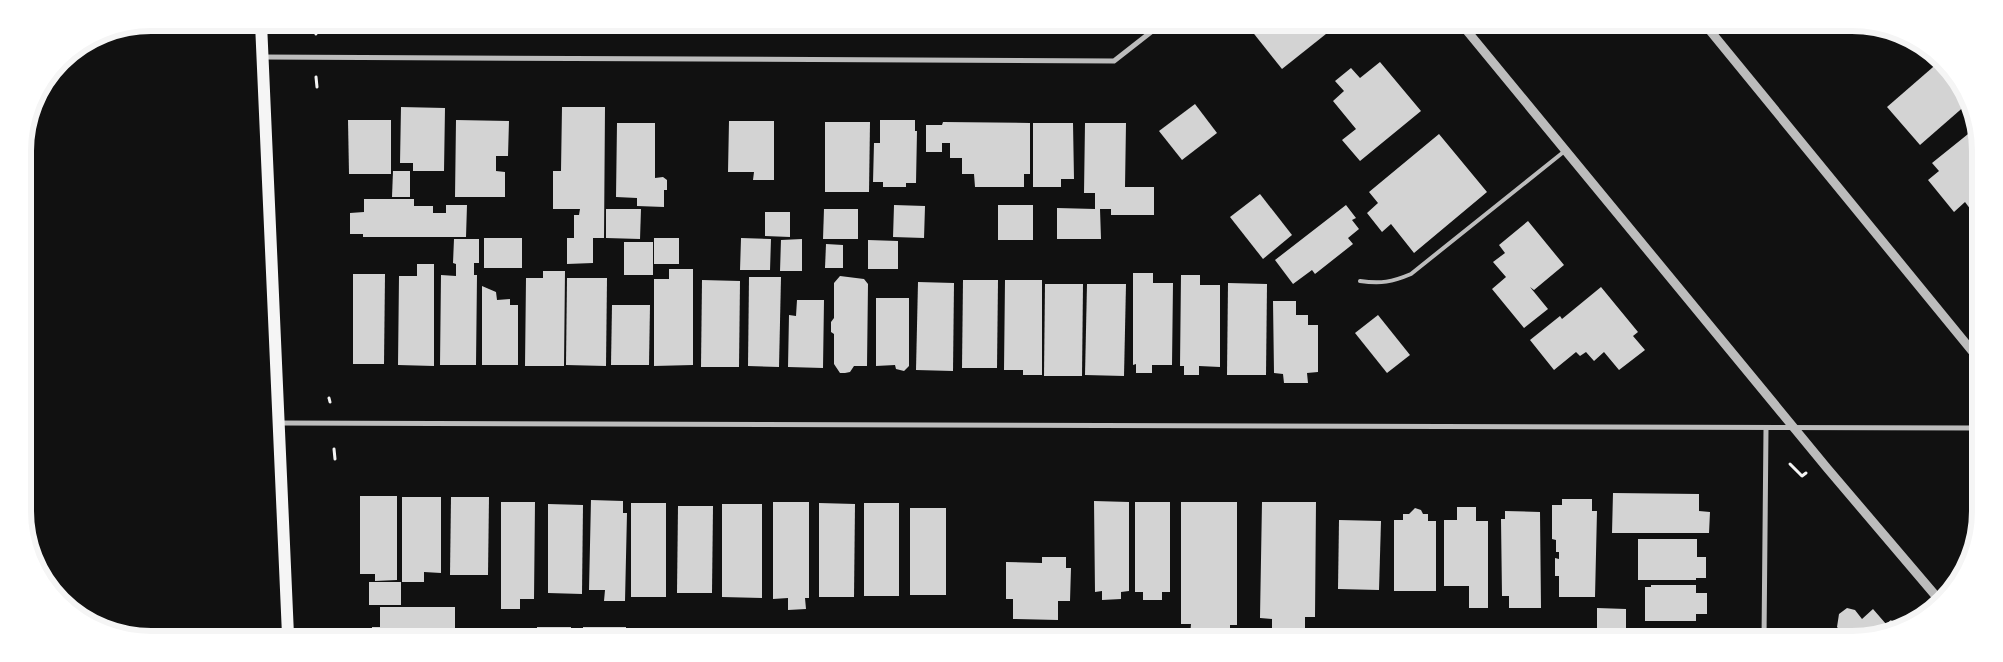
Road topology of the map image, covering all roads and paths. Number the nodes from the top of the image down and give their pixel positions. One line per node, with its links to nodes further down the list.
1 (261, 31): 5 (main road)
2 (1152, 31): 5 (street)
3 (1467, 31): 8 (street)
4 (1711, 31): 10 (street)
5 (262, 57): 11 (main road)
6 (316, 77): 7 (path)
7 (317, 87)
8 (1566, 150): 9 (lane); 12 (street)
9 (1360, 281)
10 (1972, 351)
11 (279, 423): 14 (street); 21 (main road)
12 (1794, 428): 13 (street); 14 (street); 19 (street)
13 (1972, 428)
14 (1766, 429): 20 (street)
15 (334, 449): 16 (path)
16 (335, 460)
17 (1790, 464): 18 (path)
18 (1802, 476)
19 (1935, 597)
20 (1764, 630)
21 (288, 631)

